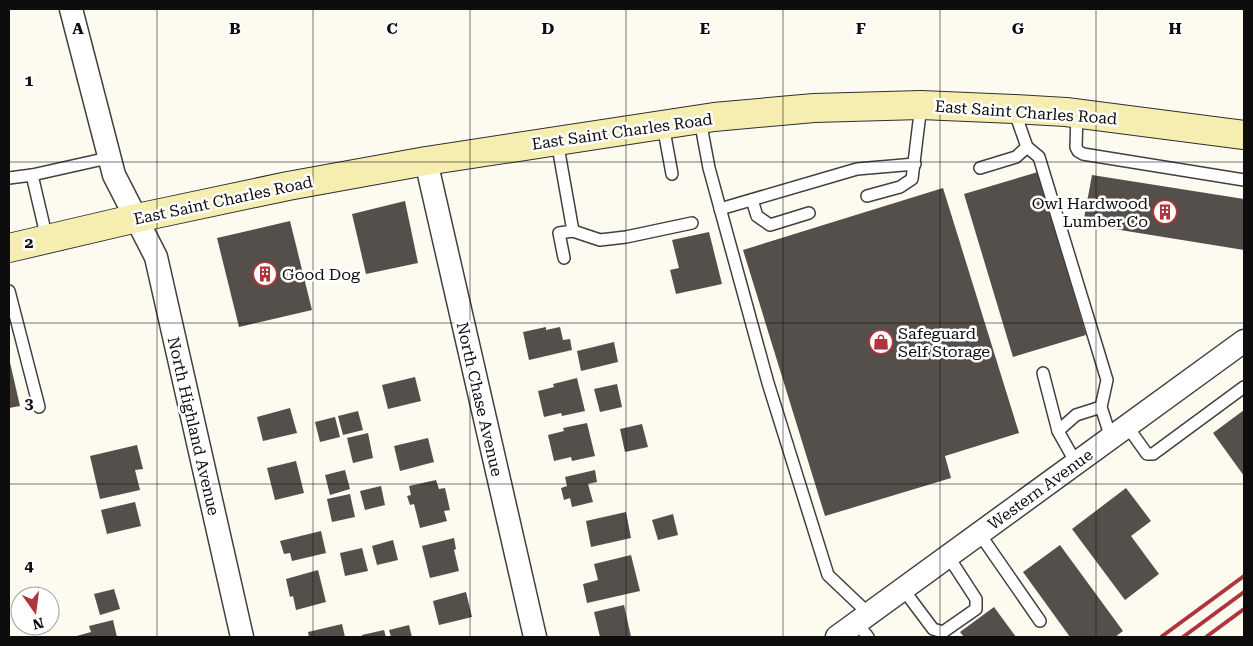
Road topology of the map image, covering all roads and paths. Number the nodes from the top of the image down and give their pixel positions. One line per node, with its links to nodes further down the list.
1 (71, 9): 10 (street, North Highland Avenue)
2 (921, 105): 3 (main road, East Saint Charles Road); 5 (main road, East Saint Charles Road); 12 (lane)
3 (1014, 109): 4 (main road, East Saint Charles Road); 9 (lane)
4 (1077, 113): 7 (main road, East Saint Charles Road); 17 (lane)
5 (700, 120): 6 (main road, East Saint Charles Road); 20 (lane)
6 (663, 125): 8 (main road, East Saint Charles Road); 14 (lane)
7 (1244, 135)
8 (558, 140): 11 (main road, East Saint Charles Road); 24 (lane)
9 (1027, 147): 13 (lane); 33 (lane)
10 (108, 158): 15 (lane); 22 (street, North Highland Avenue)
11 (426, 161): 22 (main road, East Saint Charles Road); 44 (street, North Chase Avenue)
12 (914, 164): 18 (lane); 19 (lane)
13 (980, 168)
14 (672, 174)
15 (32, 175): 16 (lane); 25 (lane)
16 (9, 178)
17 (1244, 180)
18 (867, 196)
19 (752, 200): 20 (lane); 21 (lane)
20 (720, 209): 41 (lane)
21 (809, 213)
22 (137, 218): 25 (main road, East Saint Charles Road); 43 (street, North Highland Avenue)
23 (692, 224): 24 (lane)
24 (573, 230): 27 (lane)
25 (47, 239): 26 (main road, East Saint Charles Road)
26 (9, 248)
27 (564, 258)
28 (9, 291): 32 (lane)
29 (1244, 340): 35 (street, Western Avenue)
30 (1043, 373): 34 (lane)
31 (1244, 387): 35 (lane)
32 (39, 406)
33 (1101, 407): 34 (lane); 35 (lane)
34 (1058, 431): 36 (lane)
35 (1119, 432): 36 (street, Western Avenue)
36 (1076, 463): 37 (street, Western Avenue)
37 (979, 533): 38 (street, Western Avenue); 40 (lane)
38 (948, 556): 39 (street, Western Avenue); 42 (lane)
39 (903, 589): 41 (street, Western Avenue); 42 (lane)
40 (1040, 621)
41 (865, 625): 45 (street, Western Avenue)
42 (946, 634)
43 (242, 637)
44 (534, 637)
45 (837, 637)

